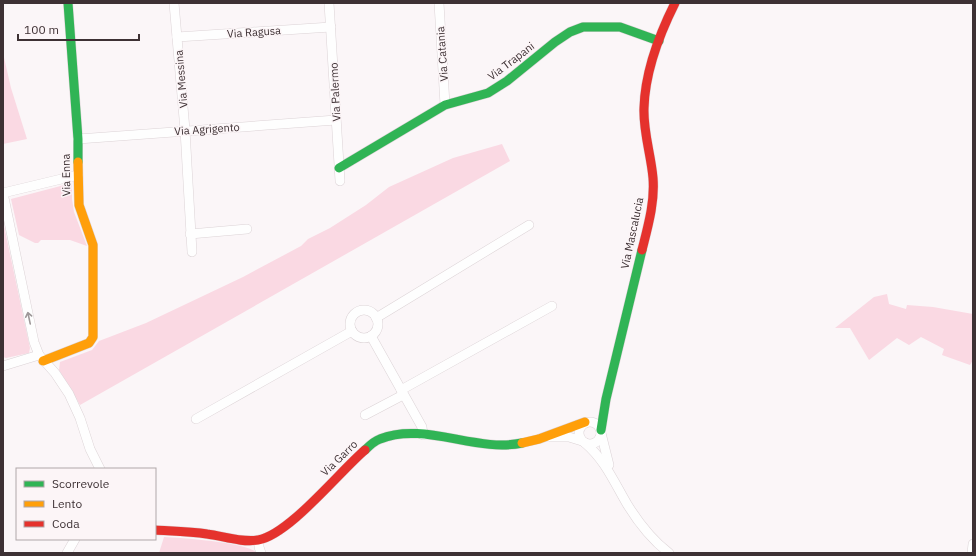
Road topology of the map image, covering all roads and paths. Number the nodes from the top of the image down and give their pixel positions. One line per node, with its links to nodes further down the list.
1 (68, 3): 12 (street, Via Enna)
2 (174, 3): 7 (street, Via Messina)
3 (330, 3): 6 (street, Via Palermo)
4 (439, 3): 9 (street, Via Catania)
5 (675, 3): 8 (street, Via Mascalucia)
6 (331, 27): 7 (street, Via Ragusa); 10 (street, Via Palermo)
7 (177, 37): 11 (street, Via Messina)
8 (659, 41): 9 (street, Via Trapani); 28 (street, Via Mascalucia)
9 (445, 105): 13 (street, Via Trapani)
10 (336, 120): 11 (street, Via Agrigento); 13 (street, Via Palermo)
11 (185, 130): 12 (street, Via Agrigento); 19 (street, Via Messina)
12 (78, 139): 14 (street, Via Enna)
13 (339, 168): 15 (street, Via Palermo)
14 (78, 175): 16 (street); 25 (street, Via Enna)
15 (340, 181)
16 (3, 193): 25 (street, one-way to 16)
17 (529, 225): 22 (street)
18 (248, 229): 19 (street)
19 (190, 234): 20 (street, Via Messina)
20 (192, 252)
21 (552, 306): 27 (street)
22 (376, 318): 23 (street); 24 (street)
23 (352, 331): 24 (street); 30 (street)
24 (371, 336): 27 (street)
25 (41, 358): 26 (street); 36 (street)
26 (3, 366)
27 (402, 392): 29 (street); 33 (street)
28 (606, 399): 31 (street); 32 (street, Via Mascalucia)
29 (365, 415)
30 (196, 419)
31 (587, 422): 32 (street); 34 (street, Via Garro); 35 (street)
32 (601, 431): 35 (street); 37 (street)
33 (423, 435): 34 (street, Via Garro); 40 (street, Via Garro)
34 (542, 437): 35 (street)
35 (584, 442): 37 (street)
36 (100, 468)
37 (612, 476): 44 (street)
38 (156, 529): 40 (street, Via Garro)
39 (74, 540): 42 (street)
40 (260, 540): 43 (street)
41 (973, 544): 45 (street)
42 (67, 553)
43 (261, 553)
44 (669, 553)
45 (972, 553)

